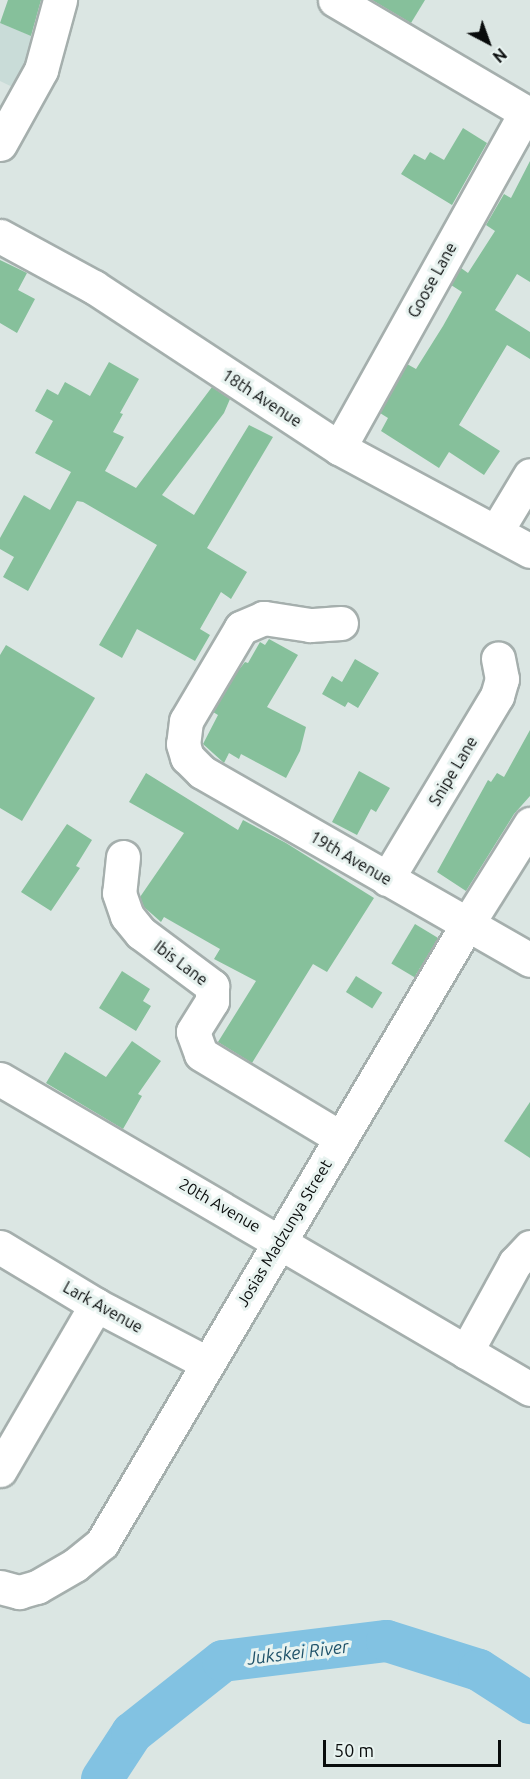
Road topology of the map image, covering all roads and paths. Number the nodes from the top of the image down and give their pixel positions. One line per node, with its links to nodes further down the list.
1 (60, 0): 4 (street)
2 (335, 0): 3 (street)
3 (528, 113): 6 (street, Goose Lane)
4 (0, 144)
5 (0, 236): 6 (street, 18th Avenue)
6 (339, 448): 8 (street, 18th Avenue)
7 (530, 475): 8 (street)
8 (497, 530): 9 (street, 18th Avenue)
9 (530, 551)
10 (341, 623): 14 (street, 19th Avenue)
11 (498, 658): 14 (street, Snipe Lane)
12 (530, 825): 15 (street, Josias Madzunya Street)
13 (123, 857): 18 (street, Ibis Lane)
14 (387, 879): 15 (street, 19th Avenue)
15 (468, 923): 16 (street, 19th Avenue); 18 (street, Josias Madzunya Street)
16 (530, 960)
17 (0, 1079): 19 (street, 20th Avenue)
18 (341, 1138): 19 (street, Josias Madzunya Street)
19 (281, 1240): 23 (street, 20th Avenue); 24 (street, Josias Madzunya Street)
20 (0, 1247): 22 (street, Lark Avenue)
21 (530, 1247): 23 (street)
22 (96, 1305): 24 (street, Lark Avenue); 26 (street)
23 (466, 1352): 25 (street, 20th Avenue)
24 (207, 1363): 27 (street, Josias Madzunya Street)
25 (530, 1389)
26 (0, 1470)
27 (0, 1587)

